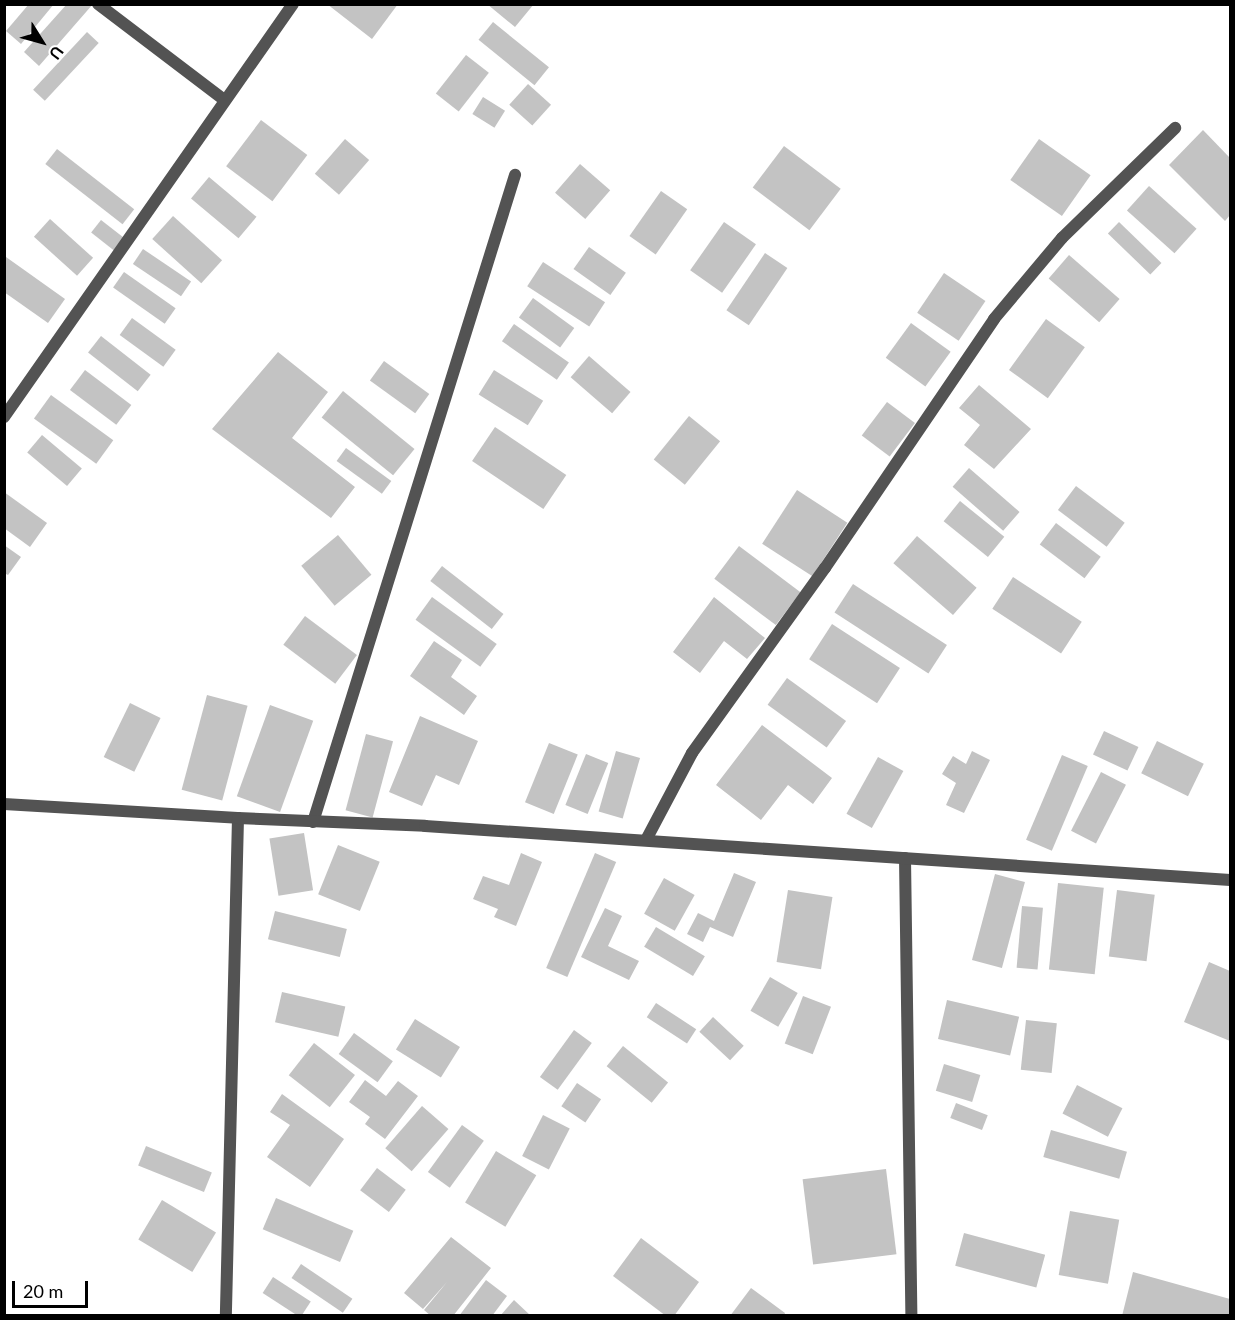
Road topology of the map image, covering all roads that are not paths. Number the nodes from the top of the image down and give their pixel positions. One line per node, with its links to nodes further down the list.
1 (98, 4): 3 (street)
2 (292, 4): 3 (street)
3 (223, 99): 6 (street)
4 (1175, 128): 10 (street)
5 (515, 174): 9 (street)
6 (4, 417)
7 (4, 804): 8 (street)
8 (238, 818): 9 (street); 13 (street)
9 (313, 822): 10 (street)
10 (646, 840): 11 (street)
11 (905, 858): 12 (street); 14 (street)
12 (1230, 880)
13 (226, 1316)
14 (911, 1316)

